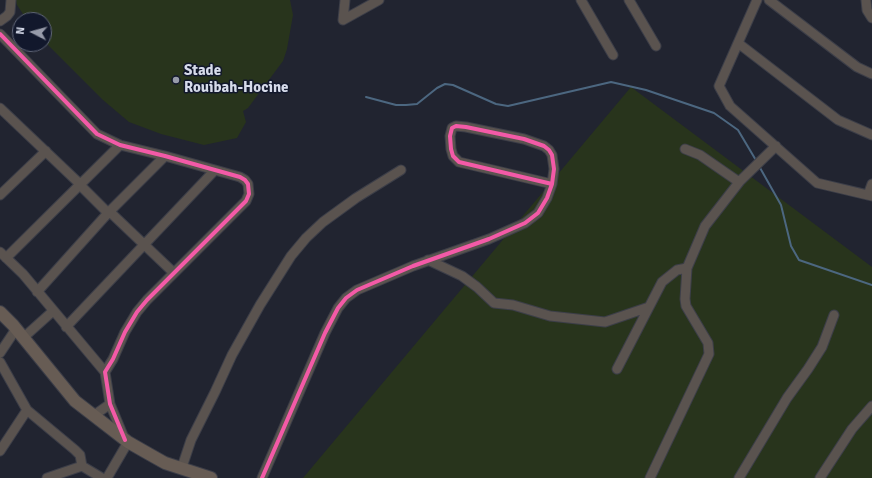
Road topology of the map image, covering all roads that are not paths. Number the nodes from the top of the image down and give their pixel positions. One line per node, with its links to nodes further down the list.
1 (11, 0): 10 (street)
2 (345, 0): 3 (street)
3 (379, 0)
4 (581, 0): 14 (street)
5 (629, 0): 13 (street)
6 (758, 0): 12 (street)
7 (769, 0): 15 (street)
8 (866, 0): 9 (street)
9 (872, 18)
10 (0, 21)
11 (0, 34): 18 (street)
12 (738, 43): 17 (street); 19 (street)
13 (656, 46)
14 (613, 55)
15 (872, 74)
16 (0, 108): 21 (street)
17 (872, 134)
18 (120, 146): 22 (street); 28 (street)
19 (776, 146): 25 (street); 30 (street)
20 (685, 149): 25 (street)
21 (46, 151): 28 (street); 29 (street)
22 (165, 156): 23 (street); 31 (street)
23 (215, 170): 32 (street); 36 (street)
24 (401, 170): 55 (street)
25 (739, 182): 35 (street)
26 (552, 184): 26 (street); 34 (street)
27 (872, 184): 30 (street)
28 (81, 185): 31 (street); 33 (street)
29 (0, 195)
30 (870, 196)
31 (109, 212): 32 (street); 37 (street)
32 (144, 246): 36 (street); 42 (street)
33 (3, 255): 37 (street)
34 (428, 260): 38 (street); 61 (street)
35 (687, 268): 38 (street); 62 (street)
36 (174, 273): 47 (street)
37 (37, 292): 39 (street)
38 (649, 308): 46 (street)
39 (53, 311): 42 (street); 43 (street)
40 (0, 312): 43 (main road)
41 (834, 315): 63 (street)
42 (66, 327): 47 (street)
43 (19, 333): 44 (street); 51 (main road)
44 (0, 353)
45 (0, 362): 50 (street)
46 (617, 369)
47 (105, 372): 48 (street)
48 (110, 404): 51 (street); 52 (street)
49 (872, 406): 64 (street)
50 (27, 410): 53 (street); 54 (street)
51 (93, 416): 52 (main road)
52 (126, 441): 55 (main road); 59 (street)
53 (0, 451)
54 (82, 466): 57 (street); 58 (street)
55 (182, 467): 56 (main road)
56 (197, 476): 60 (main road)
57 (48, 478)
58 (102, 478)
59 (107, 478)
60 (211, 478)
61 (262, 478)
62 (650, 478)
63 (739, 478)
64 (820, 478)

